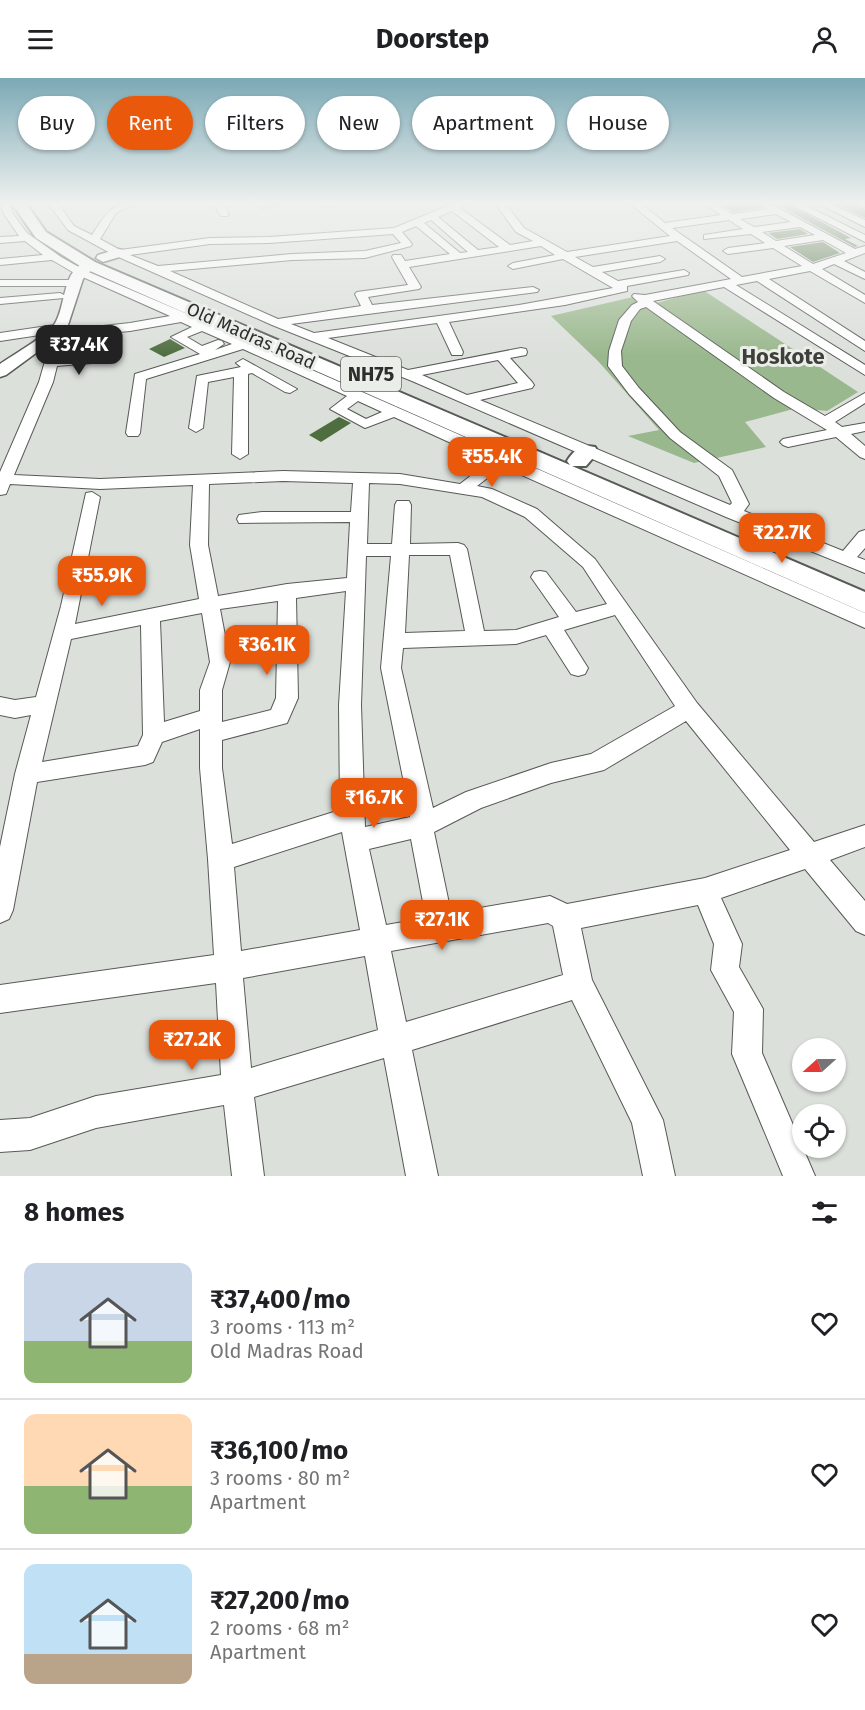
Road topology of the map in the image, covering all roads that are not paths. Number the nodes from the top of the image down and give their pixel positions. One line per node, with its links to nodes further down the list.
1 (49, 253): 19 (street)
2 (65, 253): 27 (highway, Old Madras Road / NH75)
3 (81, 253): 27 (highway, Old Madras Road / NH75)
4 (92, 253): 27 (street)
5 (161, 253): 27 (street)
6 (367, 253): 26 (street)
7 (396, 253): 23 (street)
8 (455, 253): 17 (street)
9 (481, 253): 16 (street)
10 (559, 253): 18 (street)
11 (582, 253): 18 (street)
12 (701, 253): 33 (street)
13 (731, 253): 29 (street)
14 (789, 253): 25 (street)
15 (855, 253): 21 (street)
16 (477, 254): 17 (street)
17 (458, 256): 23 (street)
18 (564, 256): 24 (street); 28 (street)
19 (55, 257): 22 (street); 27 (street)
20 (660, 259): 28 (street)
21 (836, 261): 25 (street); 32 (street)
22 (0, 262)
23 (402, 265): 42 (street)
24 (513, 266)
25 (812, 268): 30 (street); 39 (street)
26 (159, 270): 27 (street); 45 (street)
27 (89, 271): 35 (street); 40 (street); 43 (street); 47 (main road); 50 (highway, Old Madras Road / NH75); 75 (highway, Old Madras Road / NH75)
28 (591, 271): 37 (street)
29 (756, 271): 30 (street); 33 (street); 52 (street)
30 (793, 271): 34 (street)
31 (684, 273): 37 (street)
32 (865, 276)
33 (739, 280): 36 (street)
34 (811, 282)
35 (0, 283)
36 (725, 283): 41 (street); 59 (street)
37 (620, 287): 41 (street); 44 (street)
38 (533, 290): 42 (street)
39 (865, 300)
40 (0, 301)
41 (645, 301): 67 (street); 85 (street)
42 (368, 309): 45 (street)
43 (181, 318): 46 (street); 47 (street)
44 (441, 318): 48 (street); 53 (street)
45 (276, 322): 48 (street)
46 (202, 327): 51 (street); 51 (street)
47 (61, 331): 49 (street); 57 (street); 60 (main road)
48 (316, 336): 61 (street)
49 (0, 337)
50 (251, 343): 51 (street); 63 (street); 85 (highway, Old Madras Road / NH75)
51 (226, 346): 58 (street); 71 (street)
52 (865, 347)
53 (457, 352)
54 (521, 352): 55 (street)
55 (501, 356): 61 (street); 65 (street)
56 (104, 357): 57 (street)
57 (52, 363): 79 (street)
58 (247, 370): 62 (street); 69 (street); 73 (street)
59 (865, 371)
60 (0, 372)
61 (408, 374): 65 (street)
62 (290, 389)
63 (357, 396): 66 (street); 66 (street)
64 (865, 397): 67 (street)
65 (466, 399): 75 (street)
66 (392, 412): 76 (street)
67 (825, 422): 70 (street)
68 (865, 427): 70 (street)
69 (196, 428)
70 (839, 432): 72 (street); 74 (street)
71 (134, 433)
72 (788, 442)
73 (240, 454)
74 (865, 454)
75 (582, 456): 85 (highway, Old Madras Road / NH75)
76 (510, 463): 80 (street); 85 (street)
77 (361, 478): 78 (street); 80 (street); 83 (street)
78 (201, 480): 79 (street); 96 (street)
79 (1, 483)
80 (463, 489): 97 (street)
81 (92, 497): 102 (street)
82 (403, 505): 88 (street)
83 (359, 517): 84 (street); 87 (street)
84 (245, 519)
85 (709, 528): 89 (street); 93 (highway, Old Madras Road / NH75); 95 (highway, Old Madras Road / NH75); 100 (street)
86 (865, 536): 89 (street)
87 (358, 550): 88 (street); 92 (street)
88 (401, 550): 103 (street); 104 (street)
89 (846, 559): 90 (street)
90 (865, 567)
91 (540, 577): 99 (street)
92 (356, 584): 94 (street); 113 (street)
93 (865, 585)
94 (287, 591): 96 (street); 109 (street)
95 (865, 603)
96 (210, 604): 98 (street); 109 (street)
97 (619, 607): 99 (street); 108 (street)
98 (150, 618): 102 (street); 110 (street)
99 (572, 621): 101 (street)
100 (865, 621)
101 (551, 627): 103 (street); 105 (street)
102 (62, 634): 106 (street)
103 (476, 639): 104 (street)
104 (394, 641): 112 (street)
105 (578, 668)
106 (44, 704): 107 (street); 111 (street)
107 (0, 706)
108 (689, 709): 112 (street); 115 (street)
109 (211, 726): 110 (street); 116 (street)
110 (154, 735): 111 (street)
111 (27, 774): 118 (street)
112 (421, 826): 113 (street); 121 (street)
113 (358, 828): 116 (street); 122 (street)
114 (865, 836): 115 (street)
115 (809, 853): 117 (street); 120 (street)
116 (221, 859): 123 (street)
117 (705, 891): 119 (street); 132 (street)
118 (0, 910)
119 (565, 918): 121 (street); 124 (street)
120 (865, 922)
121 (441, 929): 122 (street)
122 (374, 941): 123 (street); 126 (street)
123 (228, 967): 125 (street); 127 (street)
124 (579, 983): 126 (street); 131 (street)
125 (0, 999)
126 (395, 1041): 127 (street); 130 (street)
127 (237, 1087): 128 (street); 129 (street)
128 (0, 1136)
129 (248, 1176)
130 (422, 1176)
131 (660, 1176)
132 (799, 1176)

